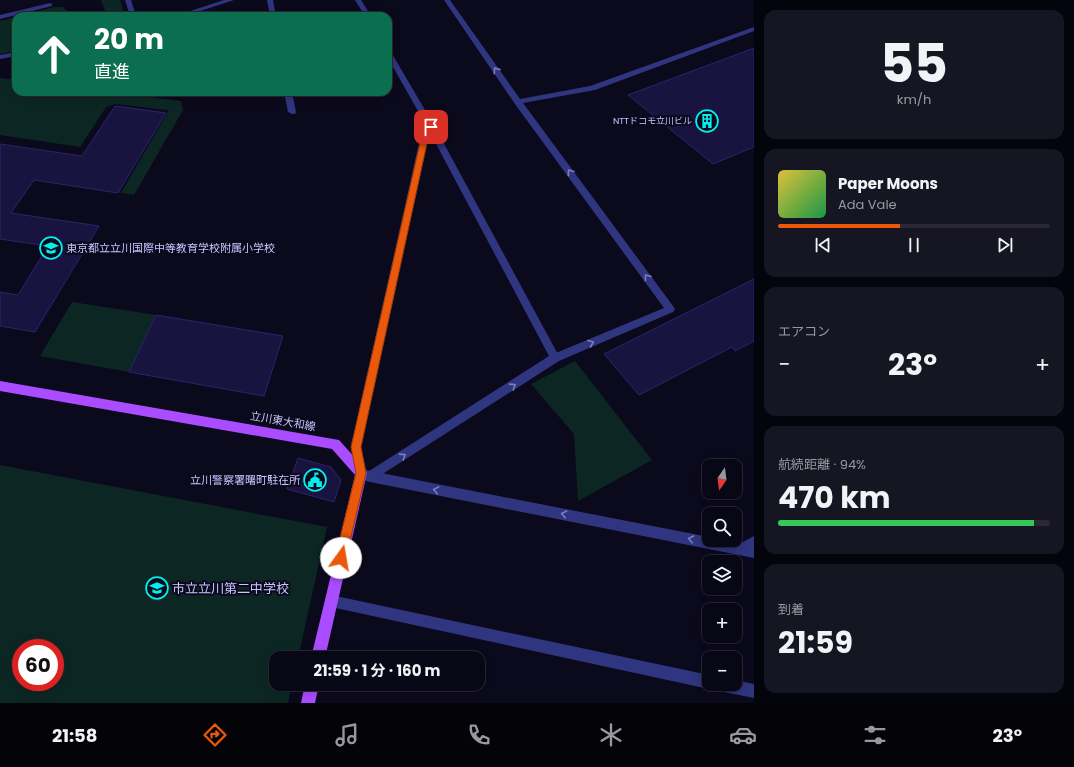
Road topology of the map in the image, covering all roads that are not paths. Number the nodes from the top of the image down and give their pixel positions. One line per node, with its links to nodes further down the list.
1 (128, 0): 8 (street)
2 (231, 0): 9 (street)
3 (270, 0): 10 (street)
4 (358, 0): 11 (street)
5 (447, 0): 19 (street, one-way to 5)
6 (50, 5): 7 (street)
7 (21, 12)
8 (132, 12)
9 (191, 12)
10 (272, 12)
11 (366, 12)
12 (12, 14): 13 (street)
13 (0, 17)
14 (754, 29): 19 (street)
15 (12, 55): 16 (street)
16 (0, 58)
17 (392, 59): 21 (street)
18 (289, 96): 20 (street)
19 (518, 102): 22 (street, one-way to 19)
20 (292, 112)
21 (431, 127): 22 (street); 24 (street)
22 (555, 358): 24 (street, one-way to 22)
23 (0, 386): 24 (main road, 立川東大和線)
24 (366, 475): 26 (street, one-way to 24); 27 (main road)
25 (754, 542): 26 (street)
26 (749, 550)
27 (331, 601): 28 (main road); 29 (street)
28 (320, 651)
29 (702, 680)
30 (742, 689): 32 (street)
31 (311, 691): 33 (main road)
32 (754, 692)
33 (308, 703)

